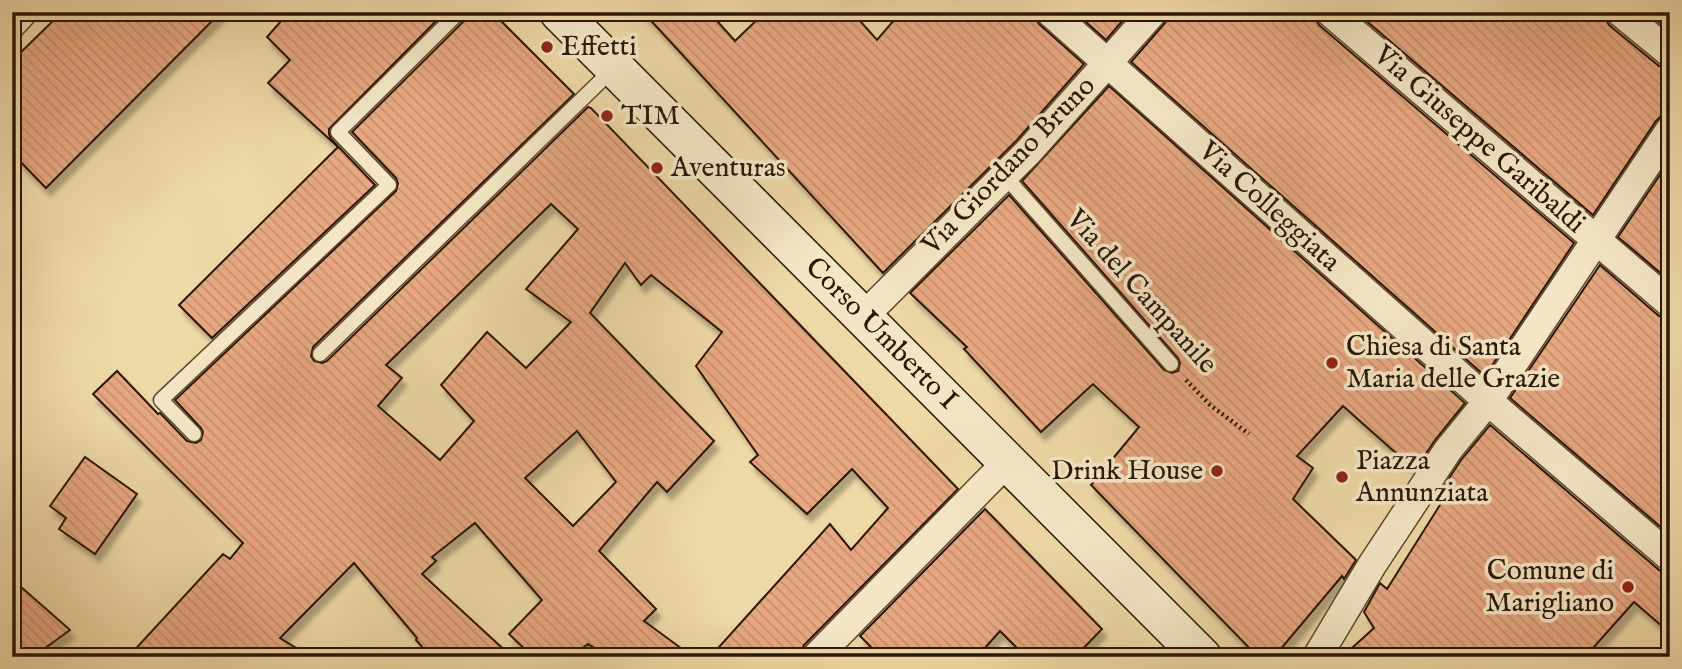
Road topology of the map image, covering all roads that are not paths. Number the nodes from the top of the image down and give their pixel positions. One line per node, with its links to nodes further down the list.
1 (23, 12): 8 (street)
2 (459, 12): 20 (lane)
3 (559, 12): 11 (street, Corso Umberto I)
4 (1050, 12): 10 (street, Via Colleggiata)
5 (1153, 12): 10 (street, Via Giordano Bruno)
6 (1330, 12): 14 (street, Via Giuseppe Garibaldi)
7 (1620, 12): 9 (street)
8 (12, 24)
9 (1670, 53)
10 (1107, 62): 13 (street, Via Giordano Bruno); 19 (street, Via Colleggiata)
11 (614, 68): 16 (street, Corso Umberto I); 17 (lane)
12 (1670, 130): 14 (street)
13 (1004, 175): 16 (street, Via Giordano Bruno); 18 (lane, Via del Campanile)
14 (1596, 240): 15 (street, Via Giuseppe Garibaldi); 19 (street)
15 (1670, 303)
16 (863, 317): 21 (street, Corso Umberto I)
17 (320, 354)
18 (1171, 364)
19 (1488, 401): 22 (street, Via Colleggiata); 25 (street)
20 (194, 434)
21 (1008, 461): 23 (street); 24 (street, Corso Umberto I)
22 (1670, 557)
23 (816, 657)
24 (1202, 657)
25 (1317, 657)

